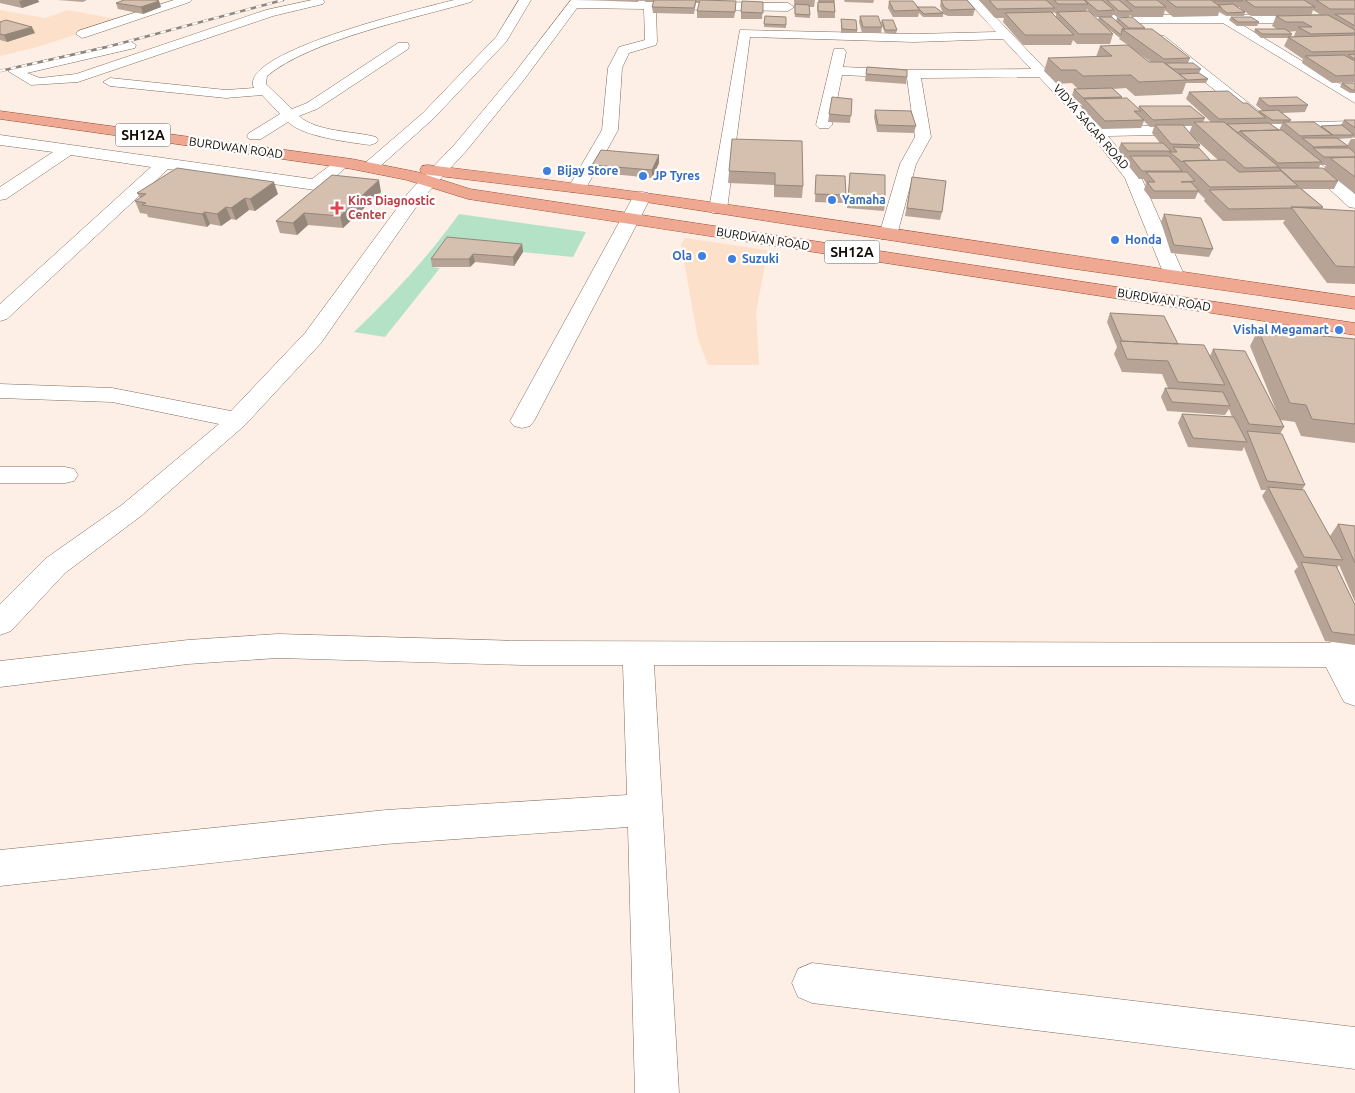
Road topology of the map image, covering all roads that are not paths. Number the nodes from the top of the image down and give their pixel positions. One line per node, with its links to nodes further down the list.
1 (186, 0): 20 (street)
2 (293, 0): 25 (street)
3 (467, 0): 33 (street)
4 (525, 0): 48 (street)
5 (973, 0): 15 (street, VIDYA SAGAR ROAD)
6 (1201, 0): 12 (street)
7 (319, 2): 25 (street)
8 (583, 2): 9 (street); 27 (street); 49 (street)
9 (650, 4): 11 (street); 50 (street)
10 (1300, 5): 13 (street)
11 (788, 16): 21 (street); 54 (street)
12 (1224, 19): 13 (street); 18 (street); 34 (street)
13 (1326, 19): 14 (street); 19 (street)
14 (1355, 19)
15 (990, 20): 16 (street); 22 (street, VIDYA SAGAR ROAD)
16 (1010, 20)
17 (1067, 20): 18 (street)
18 (1135, 20): 39 (street)
19 (1348, 32)
20 (82, 34)
21 (840, 35): 23 (street); 26 (street)
22 (1007, 35): 23 (street); 28 (street, VIDYA SAGAR ROAD)
23 (945, 37): 30 (street)
24 (403, 46): 36 (street)
25 (15, 71): 31 (street)
26 (837, 71): 29 (street); 37 (street)
27 (540, 72)
28 (1043, 73): 30 (street); 40 (street, VIDYA SAGAR ROAD)
29 (913, 74): 30 (street); 56 (street)
30 (972, 74)
31 (0, 75)
32 (110, 82): 33 (street)
33 (264, 91): 36 (street)
34 (1355, 99)
35 (0, 115): 48 (main road, BURDWAN ROAD / SH12A)
36 (288, 115): 41 (street); 43 (street)
37 (824, 125)
38 (1355, 126): 39 (street)
39 (1271, 128): 40 (street); 44 (street)
40 (1097, 132): 57 (street, VIDYA SAGAR ROAD)
41 (255, 136)
42 (0, 140): 45 (street)
43 (370, 140)
44 (1285, 140)
45 (69, 149): 47 (street); 51 (street)
46 (1299, 153): 53 (street)
47 (166, 162): 48 (street); 59 (street)
48 (355, 164): 49 (main road, BURDWAN ROAD / SH12A)
49 (431, 184): 50 (main road, BURDWAN ROAD / SH12A); 55 (main road, BURDWAN ROAD / SH12A); 62 (street)
50 (576, 188): 52 (main road, BURDWAN ROAD / SH12A)
51 (0, 195)
52 (642, 197): 54 (main road, BURDWAN ROAD / SH12A); 55 (street)
53 (1355, 203)
54 (718, 209): 56 (main road, BURDWAN ROAD / SH12A)
55 (628, 218): 60 (main road, BURDWAN ROAD / SH12A); 63 (street)
56 (888, 235): 57 (main road, BURDWAN ROAD / SH12A)
57 (1175, 277): 58 (main road, BURDWAN ROAD / SH12A)
58 (1355, 303)
59 (0, 315)
60 (1355, 329)
61 (0, 391): 62 (street)
62 (237, 420): 66 (street)
63 (522, 421)
64 (0, 475): 65 (street)
65 (65, 475)
66 (55, 566): 67 (street); 68 (street)
67 (0, 595)
68 (0, 623)
69 (638, 653): 70 (street); 71 (street); 73 (street)
70 (1344, 654): 72 (street)
71 (0, 674)
72 (1355, 692)
73 (644, 810): 74 (street); 77 (street)
74 (0, 868)
75 (812, 983): 76 (street)
76 (1355, 1048)
77 (657, 1093)

